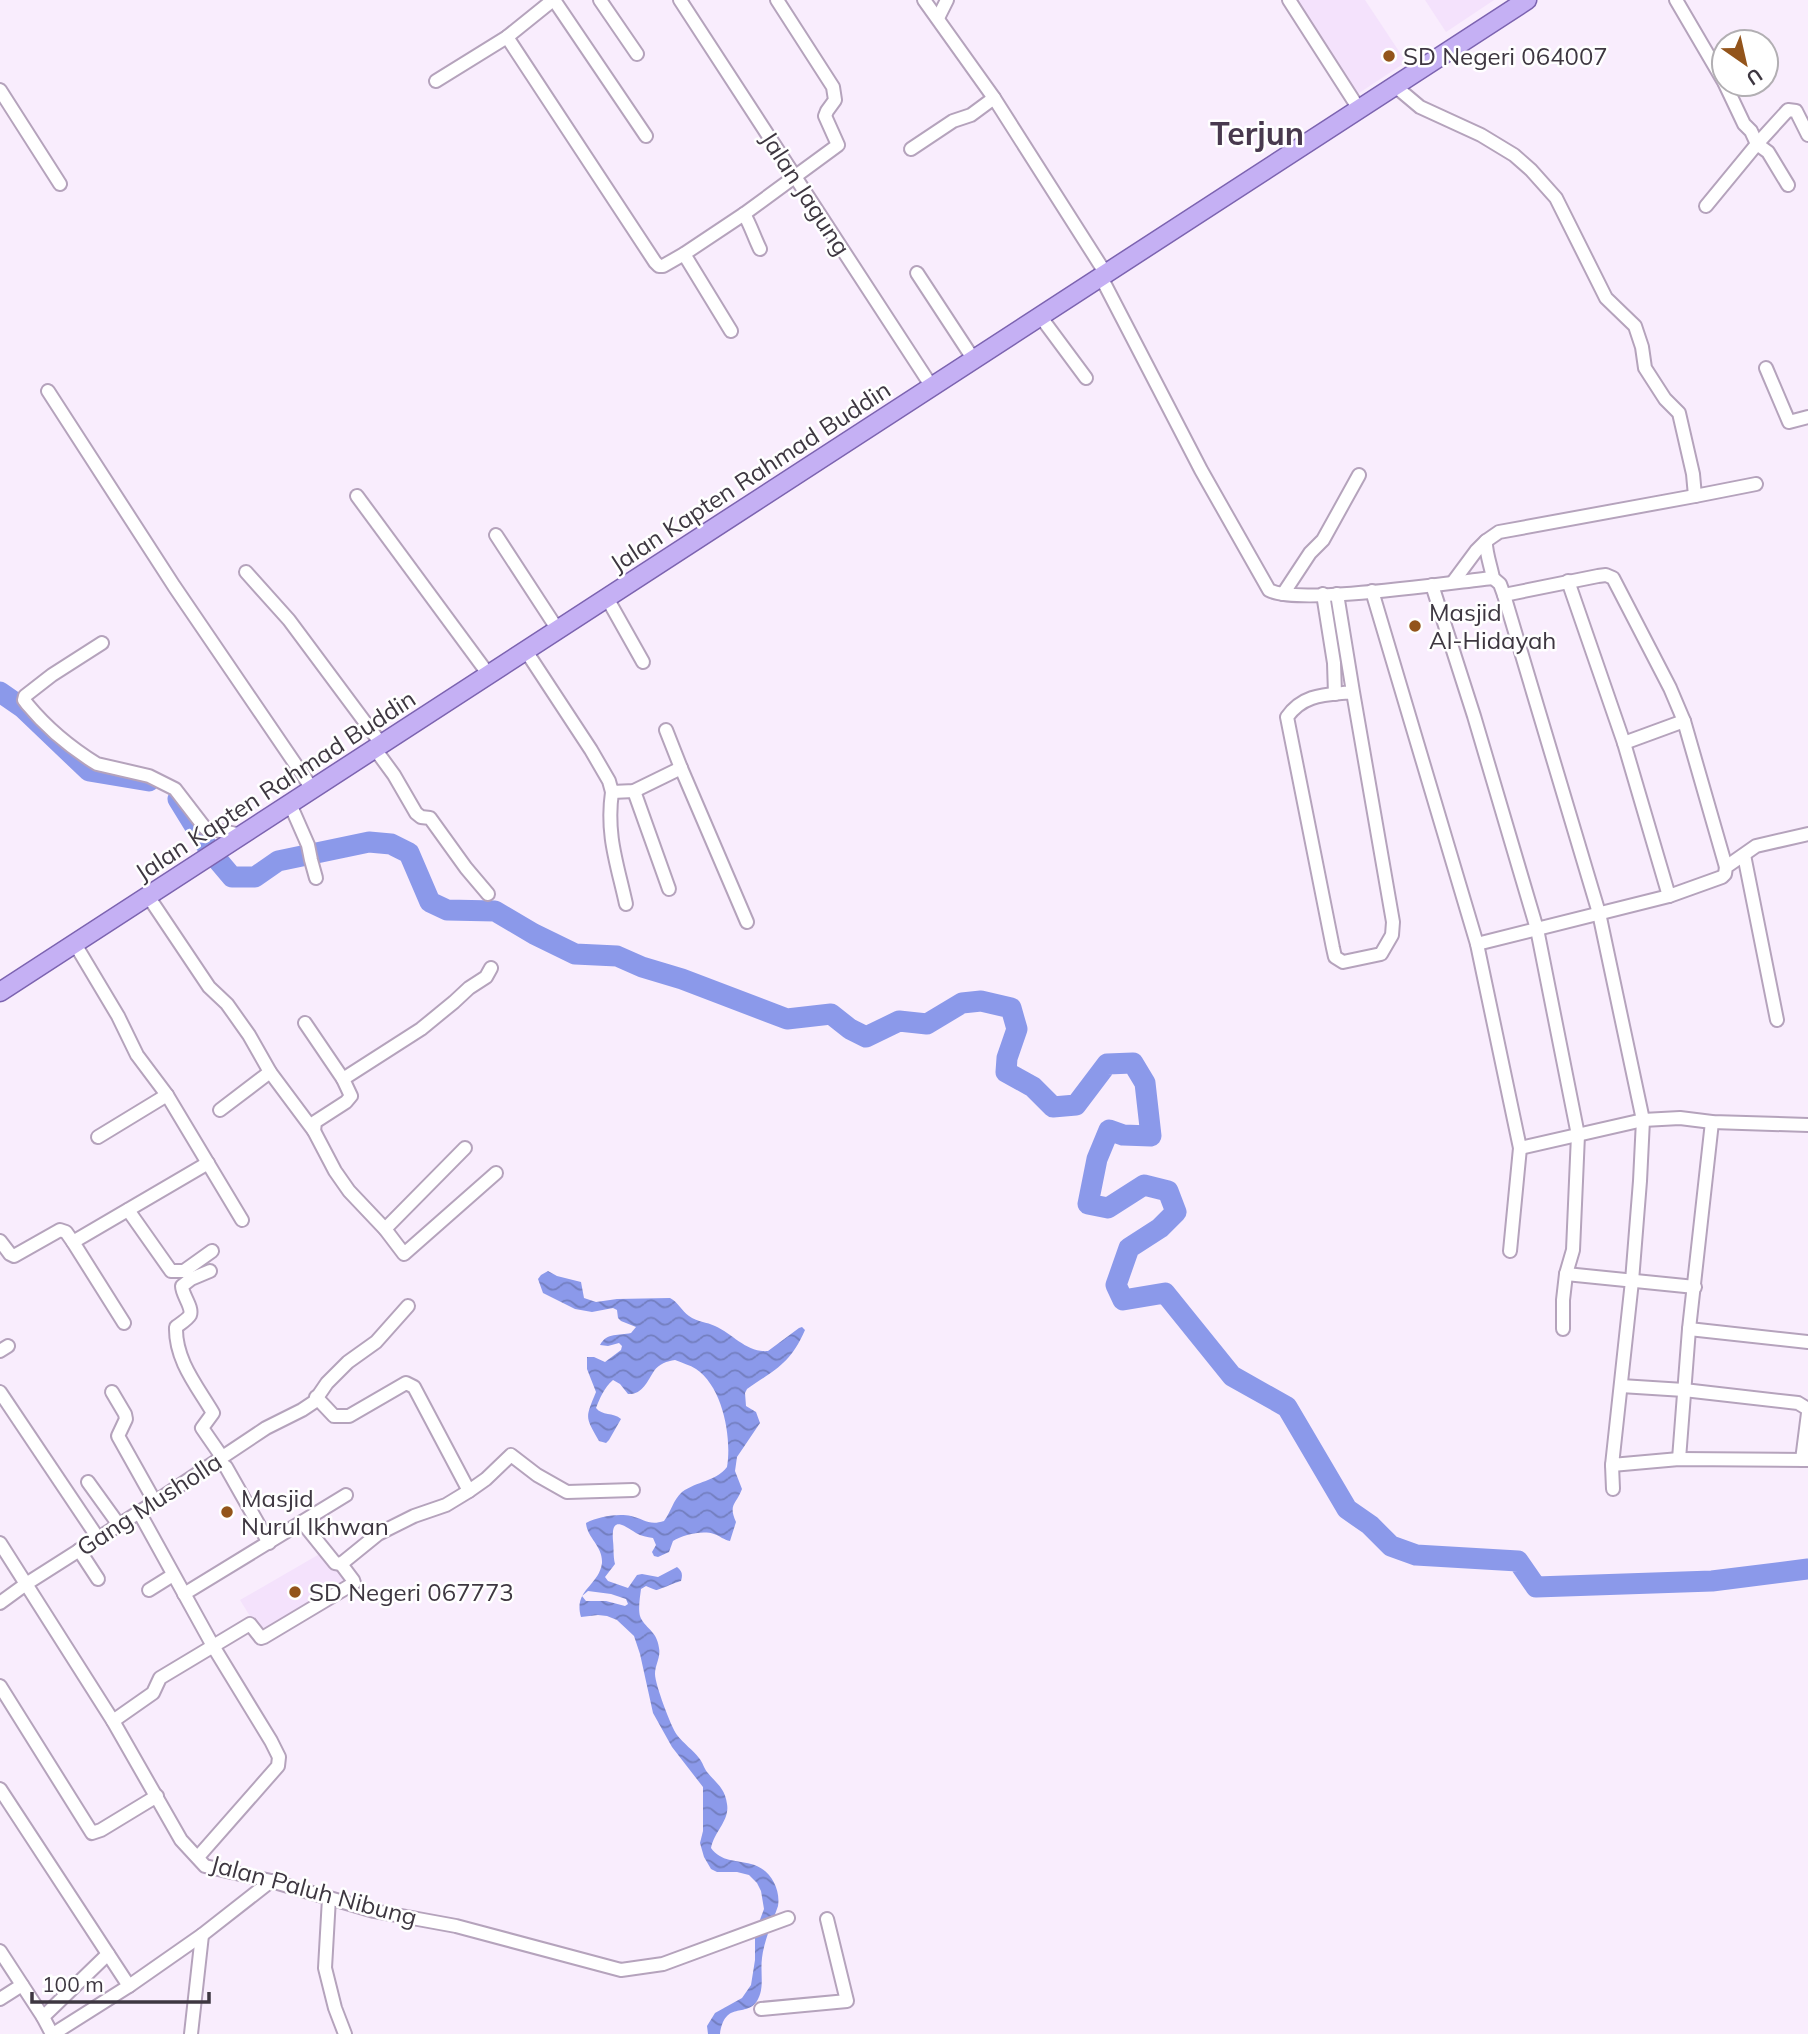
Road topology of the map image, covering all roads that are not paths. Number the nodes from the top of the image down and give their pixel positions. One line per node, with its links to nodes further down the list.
1 (554, 0): 11 (street); 21 (street)
2 (600, 0): 12 (street)
3 (680, 0): 24 (street, Jalan Jagung)
4 (777, 0): 24 (street)
5 (924, 0): 10 (street)
6 (947, 0): 10 (street)
7 (1289, 0): 19 (street)
8 (1527, 0): 15 (main road, Jalan Kapten Rahmad Buddin)
9 (1676, 0): 13 (street)
10 (937, 18): 17 (street)
11 (507, 37): 14 (street); 30 (street)
12 (637, 54)
13 (1710, 59)
14 (436, 81)
15 (1395, 86): 19 (main road, Jalan Kapten Rahmad Buddin); 44 (street)
16 (0, 90): 25 (street)
17 (994, 98): 23 (street); 32 (street)
18 (1731, 98): 22 (street)
19 (1359, 109): 32 (main road, Jalan Kapten Rahmad Buddin)
20 (1808, 135): 22 (street)
21 (646, 136)
22 (1757, 144): 26 (street); 27 (street)
23 (911, 149)
24 (796, 178): 28 (street); 38 (street, Jalan Jagung)
25 (60, 184)
26 (1788, 185)
27 (1706, 206)
28 (744, 214): 29 (street); 30 (street)
29 (761, 249)
30 (684, 254): 34 (street)
31 (918, 273): 35 (street)
32 (1104, 275): 33 (main road, Jalan Kapten Rahmad Buddin); 53 (street)
33 (1040, 316): 35 (main road, Jalan Kapten Rahmad Buddin); 37 (street)
34 (731, 331)
35 (974, 360): 38 (main road, Jalan Kapten Rahmad Buddin)
36 (1766, 368): 40 (street)
37 (1086, 378)
38 (932, 387): 57 (main road, Jalan Kapten Rahmad Buddin)
39 (48, 391): 71 (street)
40 (1808, 417)
41 (1359, 475): 53 (street)
42 (1756, 484): 44 (street)
43 (357, 496): 63 (street)
44 (1695, 496): 46 (street)
45 (496, 535): 58 (street)
46 (1486, 541): 48 (street); 50 (street)
47 (246, 572): 69 (street)
48 (1493, 578): 50 (street); 56 (street)
49 (1568, 581): 56 (street); 66 (street); 68 (street)
50 (1453, 582): 51 (street)
51 (1432, 585): 52 (street); 87 (street)
52 (1372, 591): 55 (street); 89 (street)
53 (1283, 594): 54 (street)
54 (1324, 594): 55 (street); 62 (street)
55 (1337, 594): 62 (street)
56 (1504, 595): 85 (street)
57 (607, 598): 58 (main road, Jalan Kapten Rahmad Buddin); 61 (street)
58 (558, 631): 60 (main road, Jalan Kapten Rahmad Buddin)
59 (102, 643): 76 (street)
60 (526, 651): 63 (main road, Jalan Kapten Rahmad Buddin); 73 (street)
61 (643, 662)
62 (1340, 662): 64 (street); 65 (street)
63 (489, 675): 69 (main road, Jalan Kapten Rahmad Buddin)
64 (1353, 692): 65 (street); 65 (street)
65 (1335, 694)
66 (1684, 721): 68 (street); 78 (street)
67 (666, 730): 70 (street)
68 (1624, 744): 83 (street)
69 (378, 747): 71 (main road, Jalan Kapten Rahmad Buddin); 81 (street)
70 (681, 768): 72 (street); 86 (street)
71 (313, 790): 74 (main road, Jalan Kapten Rahmad Buddin)
72 (634, 790): 73 (street); 80 (street)
73 (612, 792): 84 (street)
74 (290, 804): 76 (main road, Jalan Kapten Rahmad Buddin); 79 (street)
75 (1808, 834): 77 (street)
76 (242, 835): 82 (main road, Jalan Kapten Rahmad Buddin)
77 (1744, 855): 78 (street); 92 (street)
78 (1726, 867): 83 (street)
79 (316, 878)
80 (669, 890)
81 (488, 894)
82 (148, 896): 88 (main road, Jalan Kapten Rahmad Buddin); 94 (street)
83 (1669, 896): 85 (street)
84 (626, 904)
85 (1599, 912): 87 (street); 98 (street)
86 (747, 922)
87 (1536, 929): 89 (street); 102 (street)
88 (75, 944): 91 (main road, Jalan Kapten Rahmad Buddin); 96 (street)
89 (1477, 944): 105 (street)
90 (491, 968): 95 (street)
91 (0, 992)
92 (1777, 1020)
93 (305, 1023): 95 (street)
94 (271, 1072): 97 (street); 101 (street)
95 (343, 1079): 101 (street)
96 (166, 1095): 103 (street); 106 (street)
97 (220, 1110)
98 (1643, 1121): 99 (street); 102 (street); 117 (street)
99 (1712, 1122): 100 (street); 118 (street)
100 (1808, 1125)
101 (314, 1131): 110 (street)
102 (1578, 1135): 105 (street); 116 (street)
103 (98, 1137)
104 (465, 1148): 110 (street)
105 (1521, 1148): 114 (street)
106 (208, 1163): 108 (street); 109 (street)
107 (496, 1173): 110 (street)
108 (128, 1210): 112 (street); 113 (street)
109 (242, 1220)
110 (385, 1229)
111 (0, 1241): 112 (street)
112 (73, 1242): 120 (street)
113 (212, 1251)
114 (1510, 1251)
115 (210, 1271): 130 (street)
116 (1566, 1274): 117 (street); 121 (street)
117 (1632, 1281): 118 (street); 124 (street)
118 (1695, 1287): 122 (street)
119 (406, 1310): 128 (street, Gang Musholla)
120 (124, 1323)
121 (1563, 1329)
122 (1689, 1329): 123 (street); 125 (street)
123 (1808, 1342)
124 (1622, 1387): 125 (street); 133 (street)
125 (1684, 1390): 129 (street); 131 (street)
126 (0, 1392): 143 (street)
127 (112, 1392): 139 (street)
128 (315, 1399): 130 (street, Gang Musholla); 137 (street)
129 (1808, 1411): 132 (street)
130 (219, 1459): 139 (street, Gang Musholla); 145 (street)
131 (1679, 1459): 132 (street); 133 (street)
132 (1805, 1460)
133 (1612, 1465): 135 (street)
134 (88, 1482): 142 (street)
135 (1613, 1489)
136 (633, 1490): 137 (street)
137 (469, 1491): 147 (street)
138 (346, 1495): 141 (street)
139 (155, 1502): 140 (street, Gang Musholla)
140 (139, 1512): 142 (street, Gang Musholla); 148 (street)
141 (302, 1522): 145 (street); 147 (street)
142 (119, 1525): 143 (street, Gang Musholla)
143 (98, 1538): 146 (street, Gang Musholla)
144 (0, 1543): 150 (street, Jalan Paluh Nibung)
145 (269, 1543): 152 (street)
146 (79, 1550): 149 (street); 150 (street, Gang Musholla)
147 (341, 1564): 154 (street)
148 (173, 1575): 151 (street); 152 (street)
149 (98, 1579)
150 (26, 1584): 153 (street, Gang Musholla); 156 (street, Jalan Paluh Nibung)
151 (149, 1590)
152 (184, 1594): 154 (street)
153 (0, 1603)
154 (213, 1646): 156 (street); 159 (street)
155 (0, 1686): 158 (street)
156 (113, 1721): 158 (street, Jalan Paluh Nibung)
157 (0, 1789): 166 (street)
158 (157, 1796): 159 (street, Jalan Paluh Nibung)
159 (198, 1857): 160 (street, Jalan Paluh Nibung)
160 (271, 1881): 161 (street, Jalan Paluh Nibung); 164 (street)
161 (329, 1898): 162 (street, Jalan Paluh Nibung); 174 (street)
162 (788, 1918)
163 (827, 1919): 170 (street)
164 (202, 1935): 168 (street); 173 (street)
165 (0, 1951): 167 (street)
166 (108, 1954): 168 (street); 171 (street)
167 (22, 1985): 169 (street); 171 (street)
168 (129, 1986): 172 (street)
169 (0, 1999)
170 (761, 2009)
171 (43, 2017): 172 (street)
172 (52, 2034)
173 (191, 2034)
174 (345, 2034)

